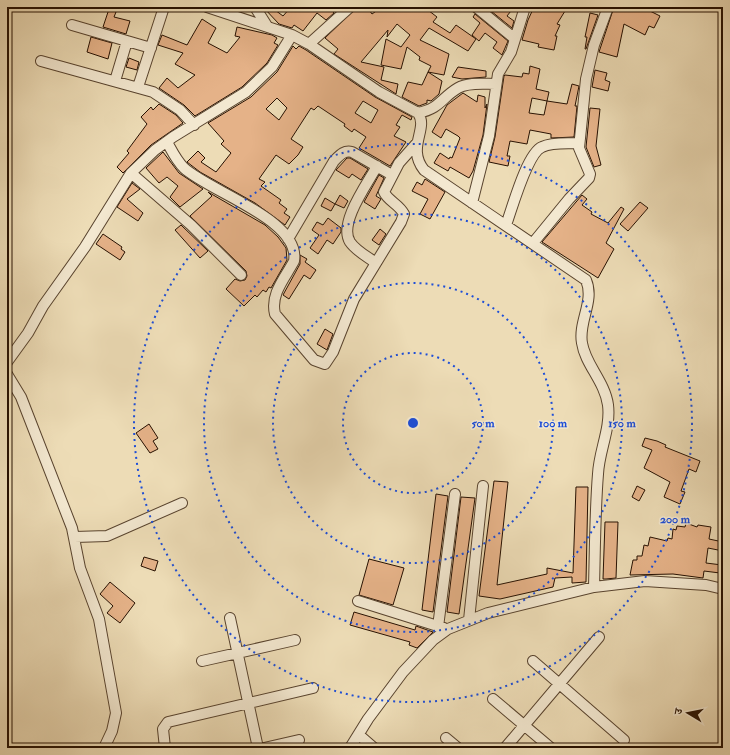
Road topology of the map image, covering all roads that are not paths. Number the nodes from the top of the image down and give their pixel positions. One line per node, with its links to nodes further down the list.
1 (164, 7): 14 (street)
2 (207, 7): 9 (street)
3 (255, 7): 9 (street)
4 (350, 7): 13 (street)
5 (476, 7): 11 (street)
6 (525, 7): 11 (street)
7 (608, 7): 22 (street)
8 (72, 25): 12 (street)
9 (266, 26): 10 (street)
10 (292, 35): 13 (street); 20 (street)
11 (515, 39): 17 (street)
12 (127, 41): 14 (street); 16 (street)
13 (309, 44): 19 (street)
14 (151, 48): 18 (street)
15 (40, 61): 16 (street)
16 (115, 81): 18 (street)
17 (495, 84): 19 (street); 27 (street)
18 (138, 87): 20 (street)
19 (418, 113): 23 (street)
20 (194, 125): 21 (street)
21 (167, 142): 25 (street); 29 (street)
22 (579, 143): 28 (street); 30 (street)
23 (416, 144): 26 (street); 27 (street)
24 (377, 166): 26 (street); 29 (street); 31 (street)
25 (131, 173): 32 (street); 33 (street)
26 (392, 175): 31 (street)
27 (472, 203): 28 (street)
28 (506, 225): 30 (street)
29 (288, 238): 31 (street)
30 (532, 243): 39 (street)
31 (376, 263)
32 (241, 276)
33 (7, 362)
34 (7, 374): 38 (street)
35 (483, 486): 43 (street)
36 (455, 494): 44 (street)
37 (182, 503): 38 (street)
38 (74, 537): 59 (street)
39 (594, 587): 40 (street); 43 (street)
40 (723, 589)
41 (358, 601): 44 (street)
42 (230, 618): 47 (street)
43 (469, 620): 44 (street)
44 (443, 628): 55 (street)
45 (599, 637): 50 (street)
46 (295, 640): 47 (street)
47 (237, 653): 48 (street); 53 (street)
48 (202, 661)
49 (533, 661): 50 (street)
50 (560, 683): 54 (street); 58 (street)
51 (313, 688): 53 (street)
52 (494, 699): 54 (street)
53 (248, 703): 60 (street); 61 (street)
54 (524, 725): 66 (street); 67 (street)
55 (359, 735): 63 (street); 64 (street)
56 (446, 738): 65 (street)
57 (299, 740): 62 (street)
58 (624, 740)
59 (104, 748)
60 (165, 748)
61 (258, 748)
62 (264, 748)
63 (350, 748)
64 (374, 748)
65 (458, 748)
66 (505, 748)
67 (551, 748)

